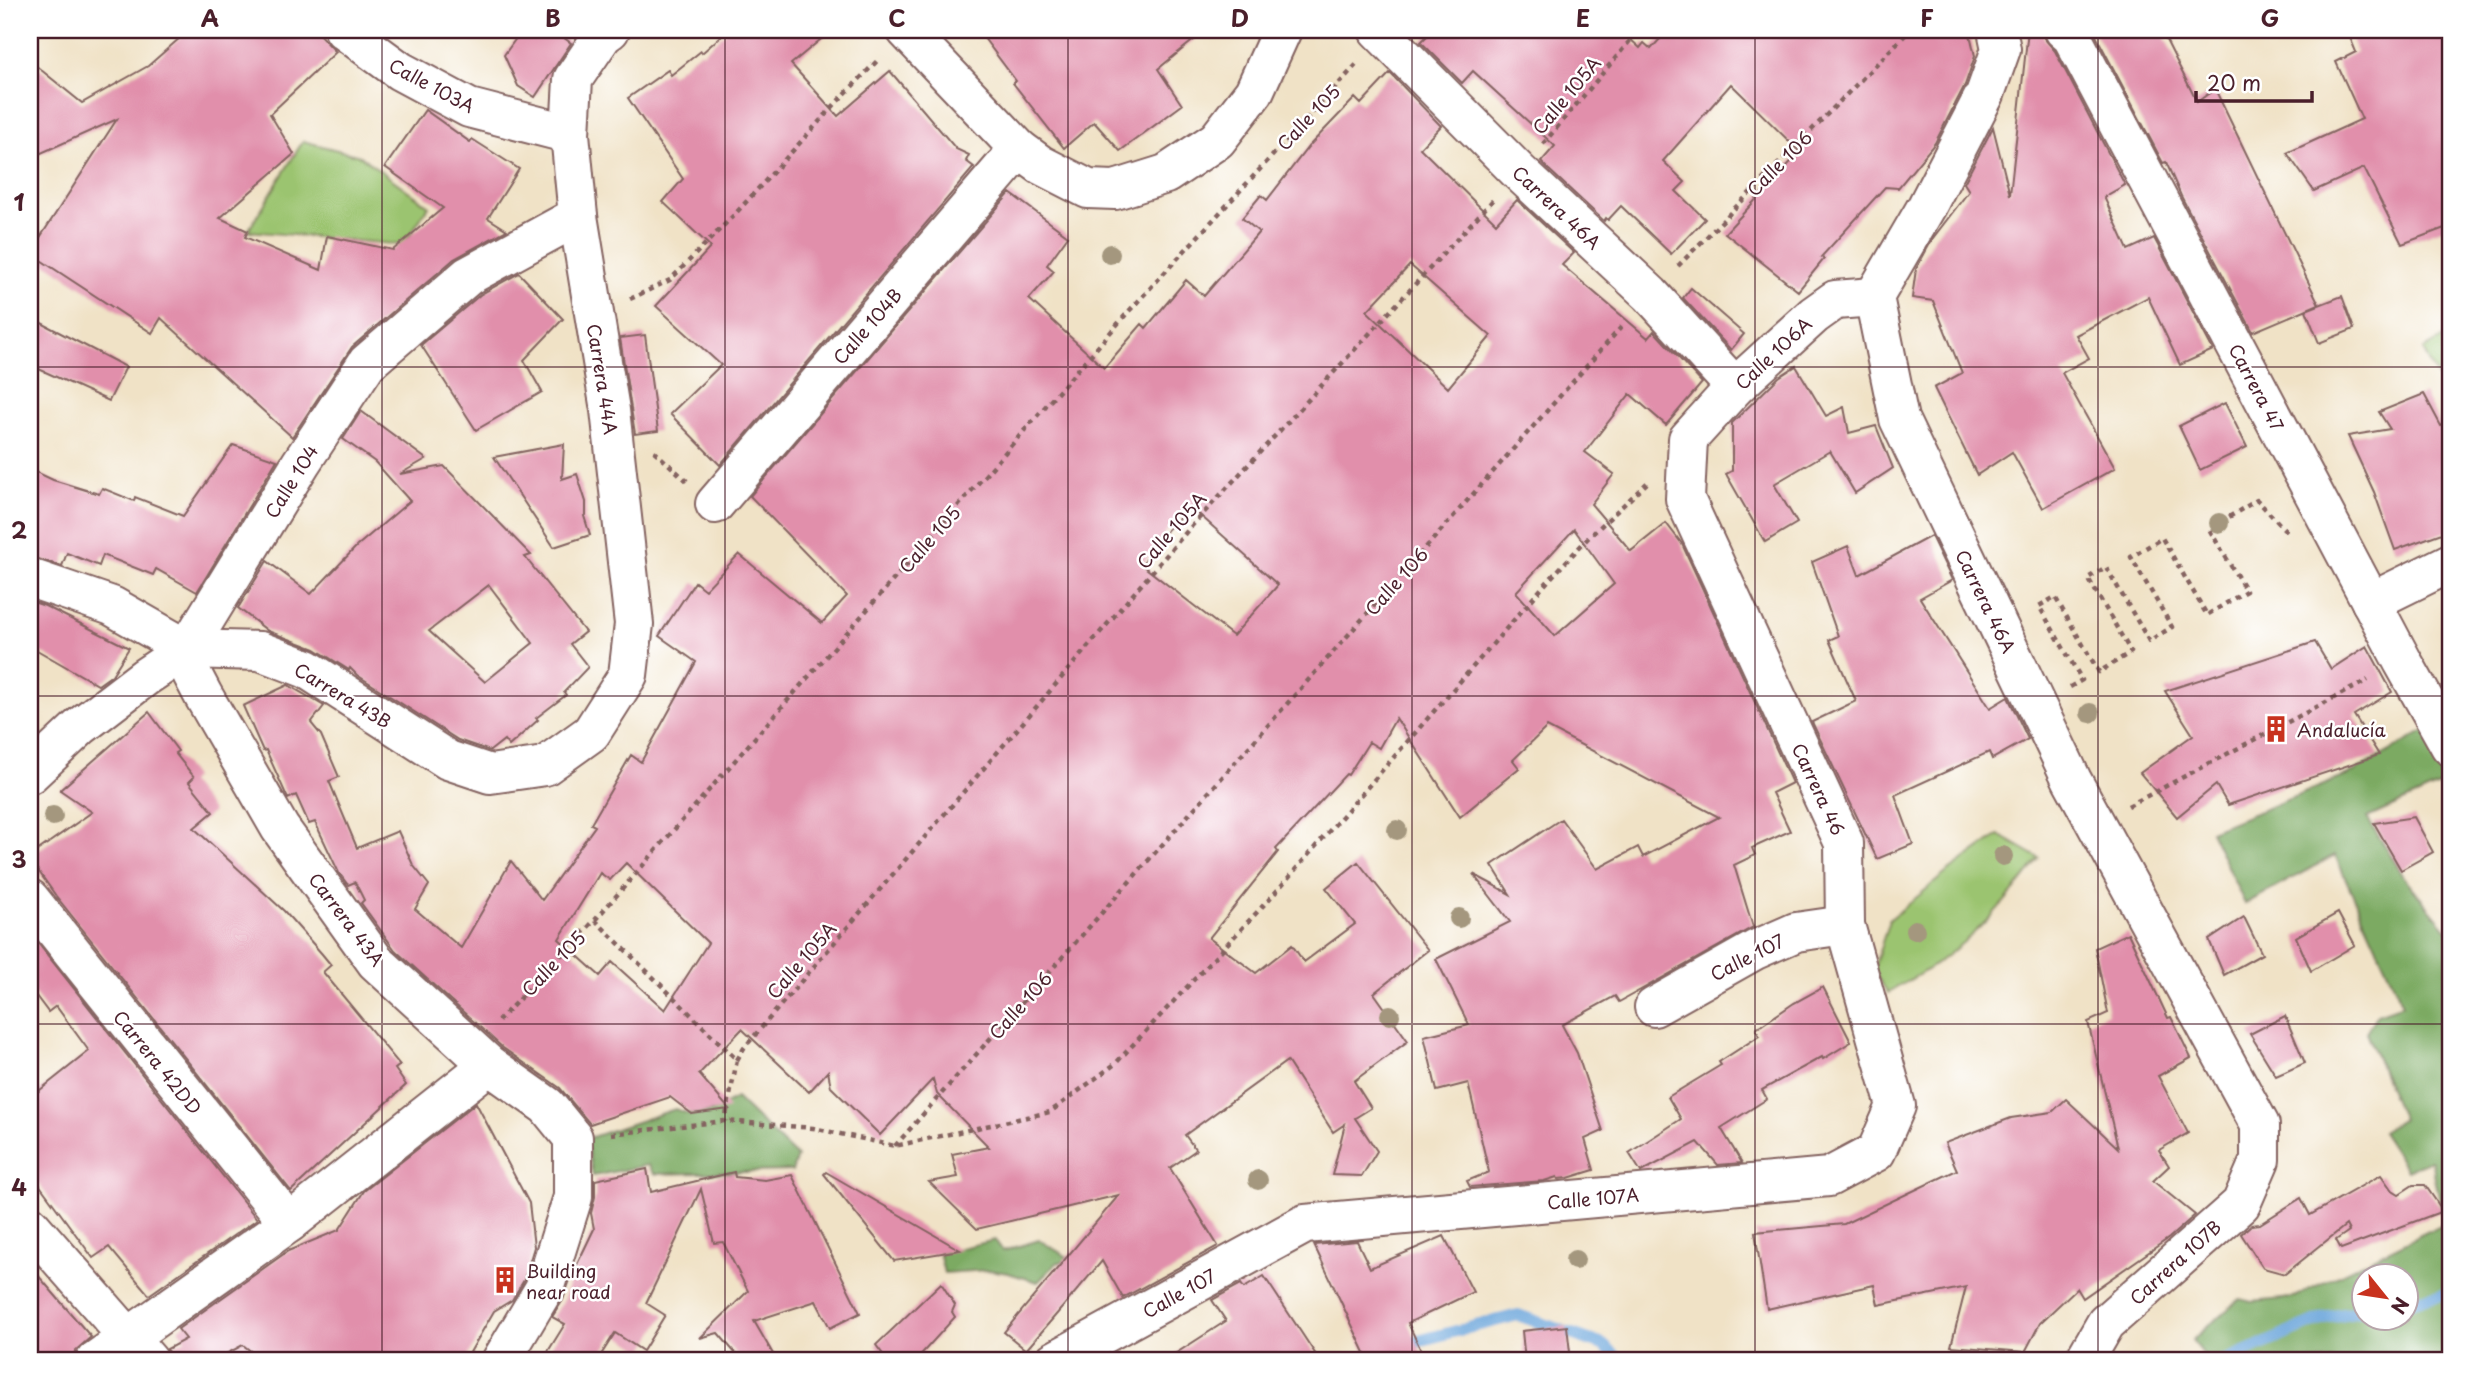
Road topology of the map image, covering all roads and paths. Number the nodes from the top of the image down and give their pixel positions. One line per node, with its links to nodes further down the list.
1 (344, 30): 10 (street, Calle 103A)
2 (610, 30): 10 (street, Carrera 44A)
3 (907, 30): 11 (street); 16 (path)
4 (1282, 30): 11 (street)
5 (1639, 30): 12 (path, Calle 105A)
6 (1910, 30): 14 (path, Calle 106)
7 (1997, 30): 15 (street)
8 (2064, 30): 24 (street, Carrera 47)
9 (1381, 33): 12 (street, Carrera 46A); 33 (path, Calle 105)
10 (570, 134): 13 (street, Carrera 44A)
11 (1019, 149): 20 (street, Calle 104B)
12 (1519, 172): 14 (street, Carrera 46A); 37 (path, Calle 105A)
13 (579, 216): 16 (street, Carrera 44A); 25 (street, Calle 104)
14 (1650, 294): 17 (street, Carrera 46A); 40 (path, Calle 106)
15 (1874, 297): 17 (street, Calle 106A); 27 (street, Carrera 46A)
16 (593, 311): 18 (street, Carrera 44A)
17 (1735, 387): 19 (street, Calle 106A)
18 (610, 410): 20 (path); 30 (street, Carrera 44A)
19 (1688, 439): 34 (street, Carrera 46); 40 (path)
20 (715, 504)
21 (2293, 538): 27 (path)
22 (2450, 563): 24 (street)
23 (30, 578): 25 (street)
24 (2371, 602): 28 (street, Carrera 47)
25 (187, 649): 29 (street, Calle 104); 30 (street, Carrera 43B); 36 (street, Carrera 43A)
26 (2370, 679): 31 (path)
27 (2037, 707): 42 (street, Carrera 46A)
28 (2450, 746)
29 (30, 774)
30 (490, 774)
31 (2156, 793)
32 (30, 899): 43 (street, Carrera 42DD)
33 (595, 920): 36 (path, Calle 105); 37 (path)
34 (1845, 925): 35 (street, Calle 107); 41 (street, Carrera 46)
35 (1654, 1007)
36 (480, 1057): 39 (street, Carrera 43A); 43 (street)
37 (737, 1060): 38 (path)
38 (725, 1121): 39 (path); 40 (path)
39 (573, 1138): 47 (street)
40 (895, 1146)
41 (1876, 1153): 44 (street, Calle 107A)
42 (2260, 1160): 52 (street, Carrera 107B)
43 (289, 1223): 46 (street)
44 (1305, 1224): 48 (street, Calle 107)
45 (30, 1225): 46 (street)
46 (138, 1349): 49 (street)
47 (508, 1359)
48 (1066, 1359)
49 (95, 1361)
50 (1745, 1361): 51 (path)
51 (2005, 1361)
52 (2084, 1361)

